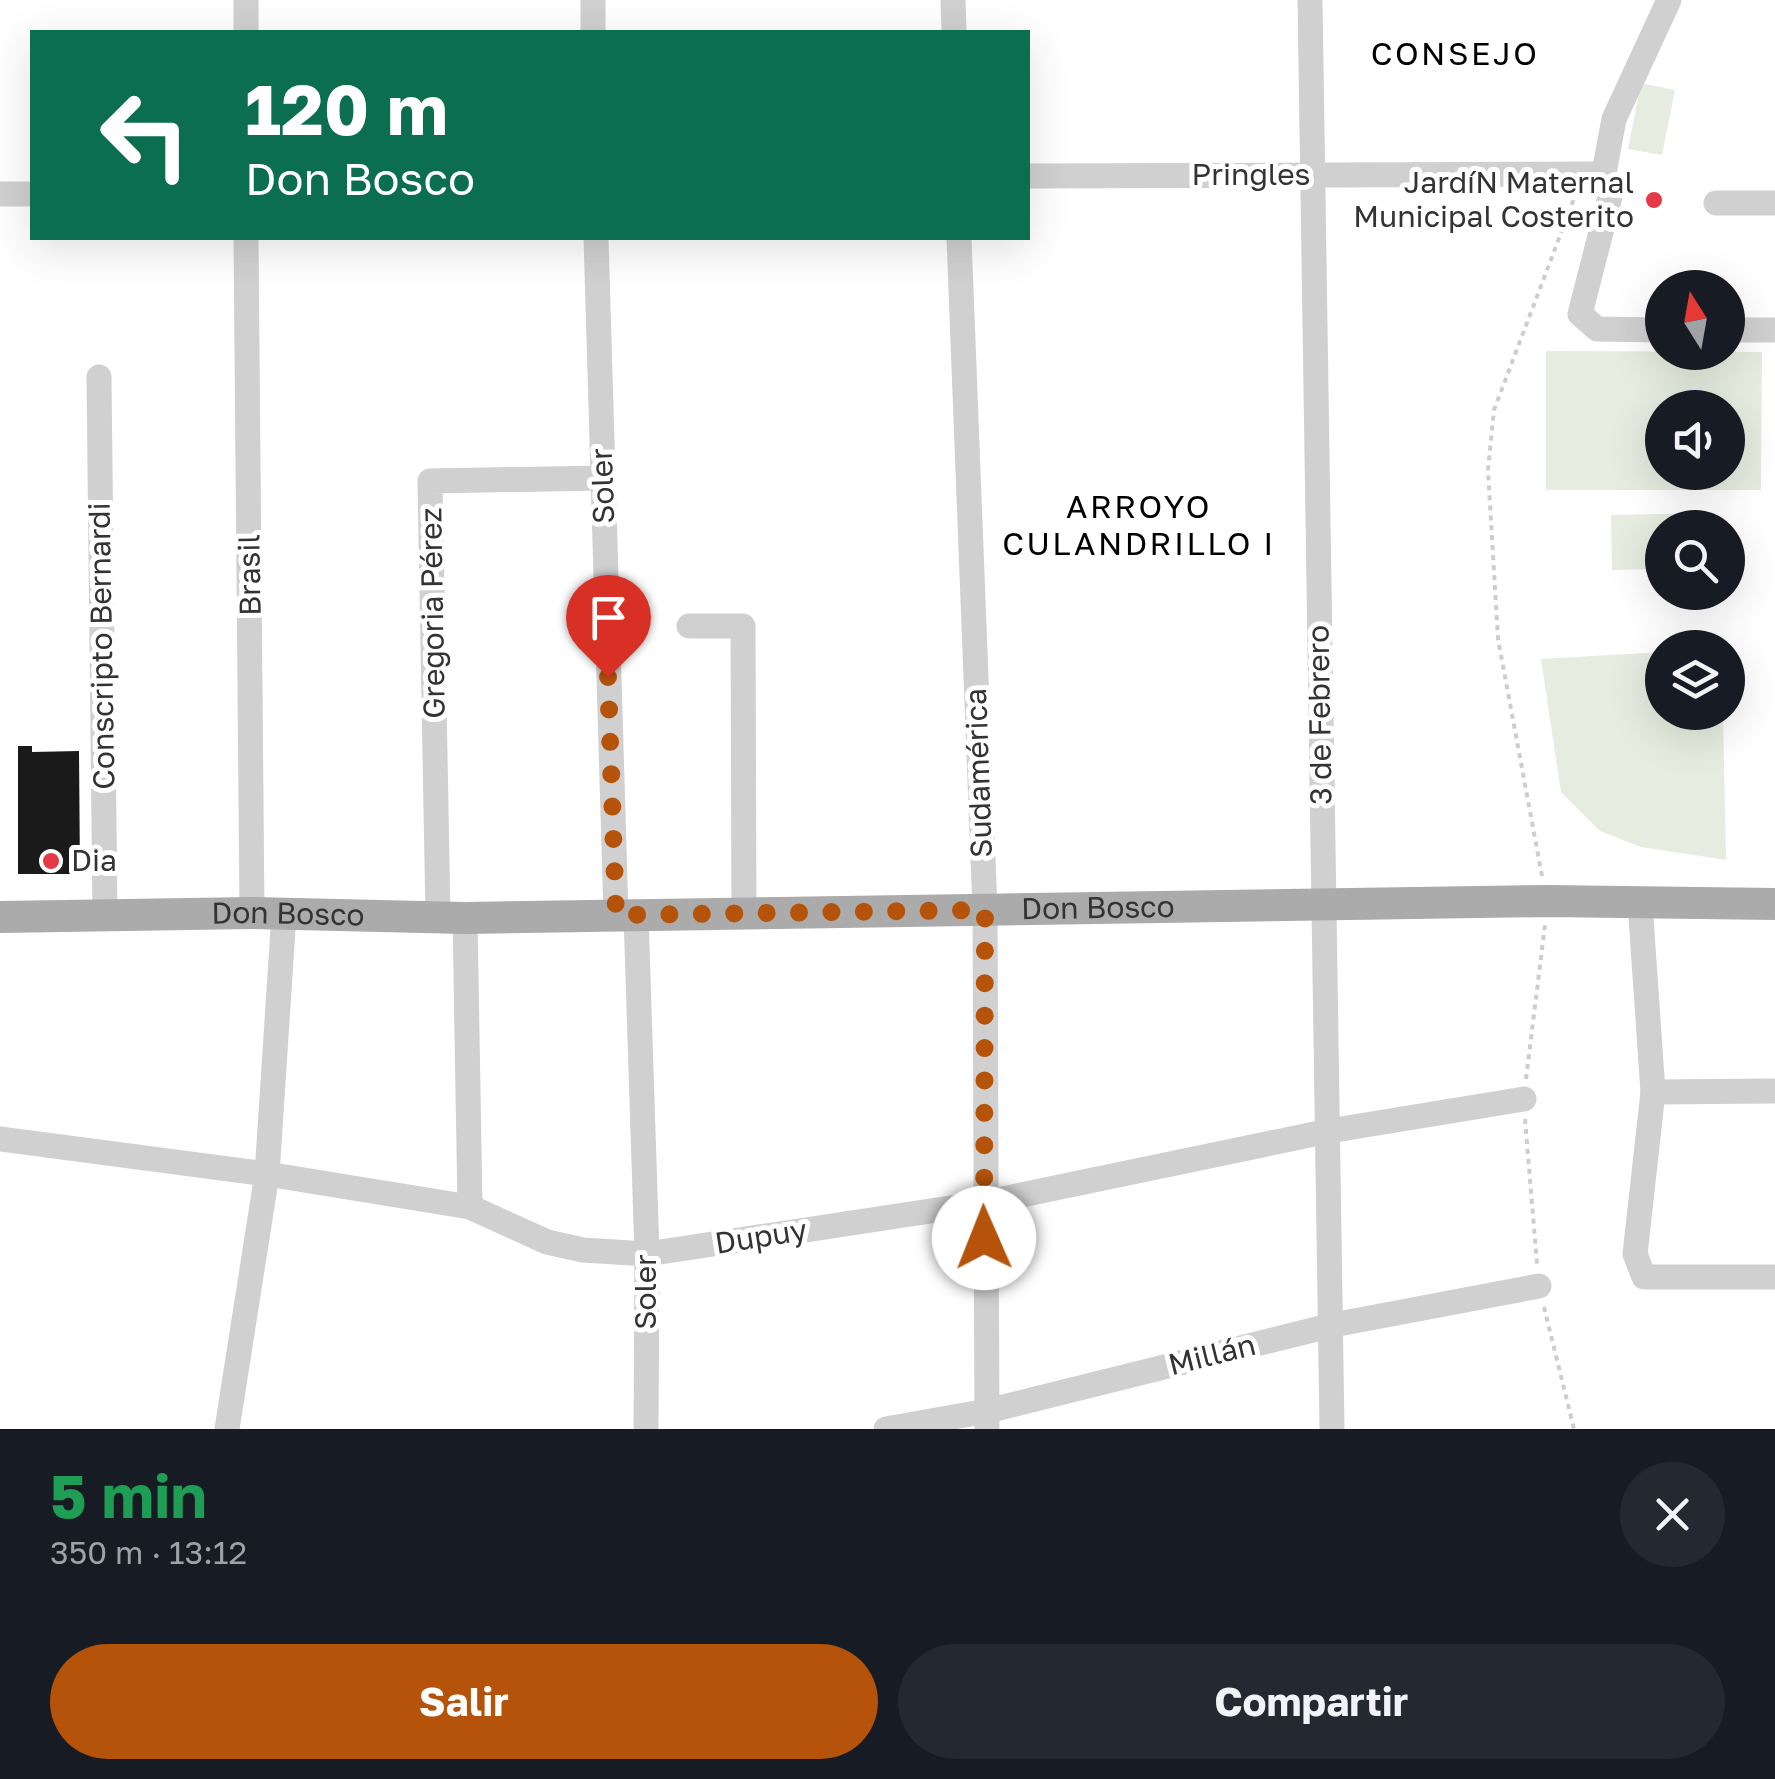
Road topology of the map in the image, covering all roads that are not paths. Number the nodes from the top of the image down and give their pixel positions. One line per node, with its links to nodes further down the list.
1 (246, 0): 6 (street)
2 (593, 0): 7 (street)
3 (953, 0): 8 (street)
4 (1310, 0): 9 (street, 3 de Febrero)
5 (1669, 0): 11 (street)
6 (246, 30)
7 (594, 30)
8 (954, 30)
9 (1312, 175): 10 (street, Pringles); 11 (street, Pringles); 27 (street, 3 de Febrero)
10 (1030, 176)
11 (1594, 176): 19 (street)
12 (0, 194): 13 (street)
13 (30, 194)
14 (1716, 202): 15 (street)
15 (1775, 203)
16 (246, 240): 31 (street, Brasil)
17 (596, 240): 23 (street, Soler)
18 (958, 240): 28 (street, Sudamérica)
19 (1645, 330)
20 (1745, 330): 21 (street)
21 (1775, 330)
22 (99, 377): 30 (street, Conscripto Bernardi)
23 (602, 478): 32 (street, Soler); 34 (street, Gregoria Pérez)
24 (688, 626): 29 (street)
25 (1640, 904): 26 (main road, Don Bosco); 27 (main road, Don Bosco); 36 (street)
26 (1775, 904)
27 (1323, 907): 28 (main road, Don Bosco); 38 (street, 3 de Febrero)
28 (985, 910): 29 (main road, Don Bosco); 41 (street, Sudamérica)
29 (744, 911): 32 (main road, Don Bosco)
30 (105, 914): 31 (main road, Don Bosco); 33 (main road, Don Bosco)
31 (268, 914): 34 (main road, Don Bosco); 40 (street, Brasil)
32 (626, 915): 34 (main road, Don Bosco); 43 (street, Soler)
33 (0, 917)
34 (451, 918): 42 (street)
35 (1775, 1091): 36 (street)
36 (1653, 1092): 44 (street)
37 (1524, 1100): 38 (street, Dupuy)
38 (1329, 1131): 41 (street, Dupuy); 46 (street, 3 de Febrero)
39 (0, 1139): 40 (street, Dupuy)
40 (268, 1174): 42 (street, Dupuy); 48 (street, Brasil)
41 (983, 1203): 43 (street, Dupuy); 47 (street, Sudamérica)
42 (470, 1207): 43 (street, Dupuy)
43 (647, 1254): 49 (street, Soler)
44 (1775, 1277)
45 (1539, 1286): 46 (street, Millán)
46 (1332, 1326): 47 (street, Millán); 51 (street, 3 de Febrero)
47 (987, 1420): 50 (street, Millán)
48 (227, 1429)
49 (646, 1429)
50 (886, 1429)
51 (1332, 1429)

